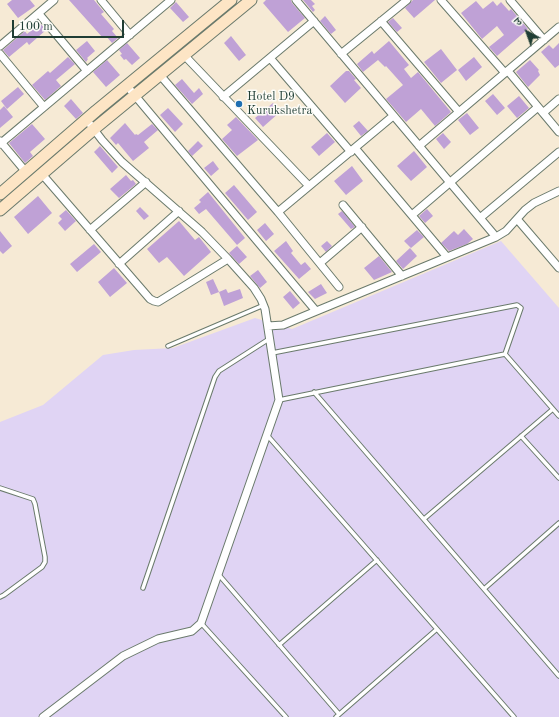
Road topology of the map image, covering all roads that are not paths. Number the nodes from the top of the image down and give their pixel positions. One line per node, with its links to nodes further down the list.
1 (54, 0): 10 (street)
2 (101, 0): 14 (street)
3 (251, 0): 19 (main road)
4 (296, 0): 11 (street)
5 (407, 0): 12 (street)
6 (441, 0): 22 (street)
7 (510, 0): 15 (street)
8 (228, 1): 24 (main road)
9 (166, 2): 14 (street)
10 (39, 14): 16 (street); 21 (street)
11 (314, 21): 18 (street); 20 (street)
12 (381, 22): 18 (street); 30 (street)
13 (559, 28): 15 (street)
14 (130, 35): 21 (street)
15 (544, 40): 22 (street)
16 (0, 46)
17 (0, 54): 28 (street)
18 (341, 54): 31 (street)
19 (184, 55): 23 (main road); 26 (street)
20 (270, 58): 26 (street); 37 (street)
21 (87, 71): 28 (street)
22 (506, 72): 29 (street); 30 (street)
23 (160, 75): 25 (main road); 49 (street)
24 (127, 86): 25 (street); 32 (main road)
25 (135, 95): 33 (main road); 64 (street)
26 (223, 97): 43 (street)
27 (559, 99): 29 (street)
28 (44, 107): 35 (street)
29 (541, 110): 34 (street); 42 (street)
30 (459, 112): 36 (street)
31 (393, 116): 36 (street); 37 (street)
32 (86, 119): 33 (street); 39 (main road)
33 (94, 129): 40 (main road); 41 (street)
34 (559, 132)
35 (0, 143): 39 (street)
36 (419, 146): 42 (street)
37 (353, 150): 43 (street); 50 (street)
38 (559, 152): 51 (street)
39 (26, 172): 45 (main road)
40 (41, 173): 47 (main road); 54 (street)
41 (146, 182): 48 (street); 54 (street)
42 (450, 182): 50 (street); 51 (street)
43 (309, 186): 49 (street)
44 (559, 191): 52 (street)
45 (0, 194)
46 (343, 205): 53 (street)
47 (0, 210)
48 (179, 211): 57 (street); 59 (street)
49 (278, 212): 58 (street)
50 (412, 215): 56 (street)
51 (480, 218): 55 (street)
52 (517, 219): 55 (street); 60 (street)
53 (362, 227): 58 (street); 61 (street)
54 (90, 230): 59 (street)
55 (496, 237): 56 (street)
56 (447, 257): 61 (street)
57 (228, 259): 59 (street); 63 (street)
58 (320, 263): 62 (street)
59 (119, 264)
60 (559, 268)
61 (402, 276): 64 (street)
62 (339, 287)
63 (264, 305): 65 (street); 67 (lane)
64 (316, 311): 65 (street)
65 (268, 326): 66 (street)
66 (270, 338): 68 (street); 82 (lane)
67 (168, 346)
68 (272, 352): 69 (lane); 71 (street)
69 (505, 354): 70 (lane); 72 (lane)
70 (314, 392): 71 (lane); 78 (lane)
71 (279, 400): 74 (street)
72 (553, 409): 73 (lane); 75 (lane)
73 (559, 416)
74 (267, 435): 80 (lane); 81 (street)
75 (522, 436): 76 (lane); 78 (lane)
76 (559, 478)
77 (0, 488): 84 (lane)
78 (424, 520): 83 (lane)
79 (559, 523): 83 (lane)
80 (377, 560): 86 (lane); 87 (lane)
81 (219, 575): 85 (street); 87 (lane)
82 (143, 588)
83 (484, 589): 88 (lane)
84 (0, 597)
85 (201, 623): 90 (street); 91 (lane)
86 (437, 629): 89 (lane); 92 (lane)
87 (280, 645): 89 (lane)
88 (559, 676)
89 (338, 716)
90 (43, 717)
91 (286, 717)
92 (514, 717)

